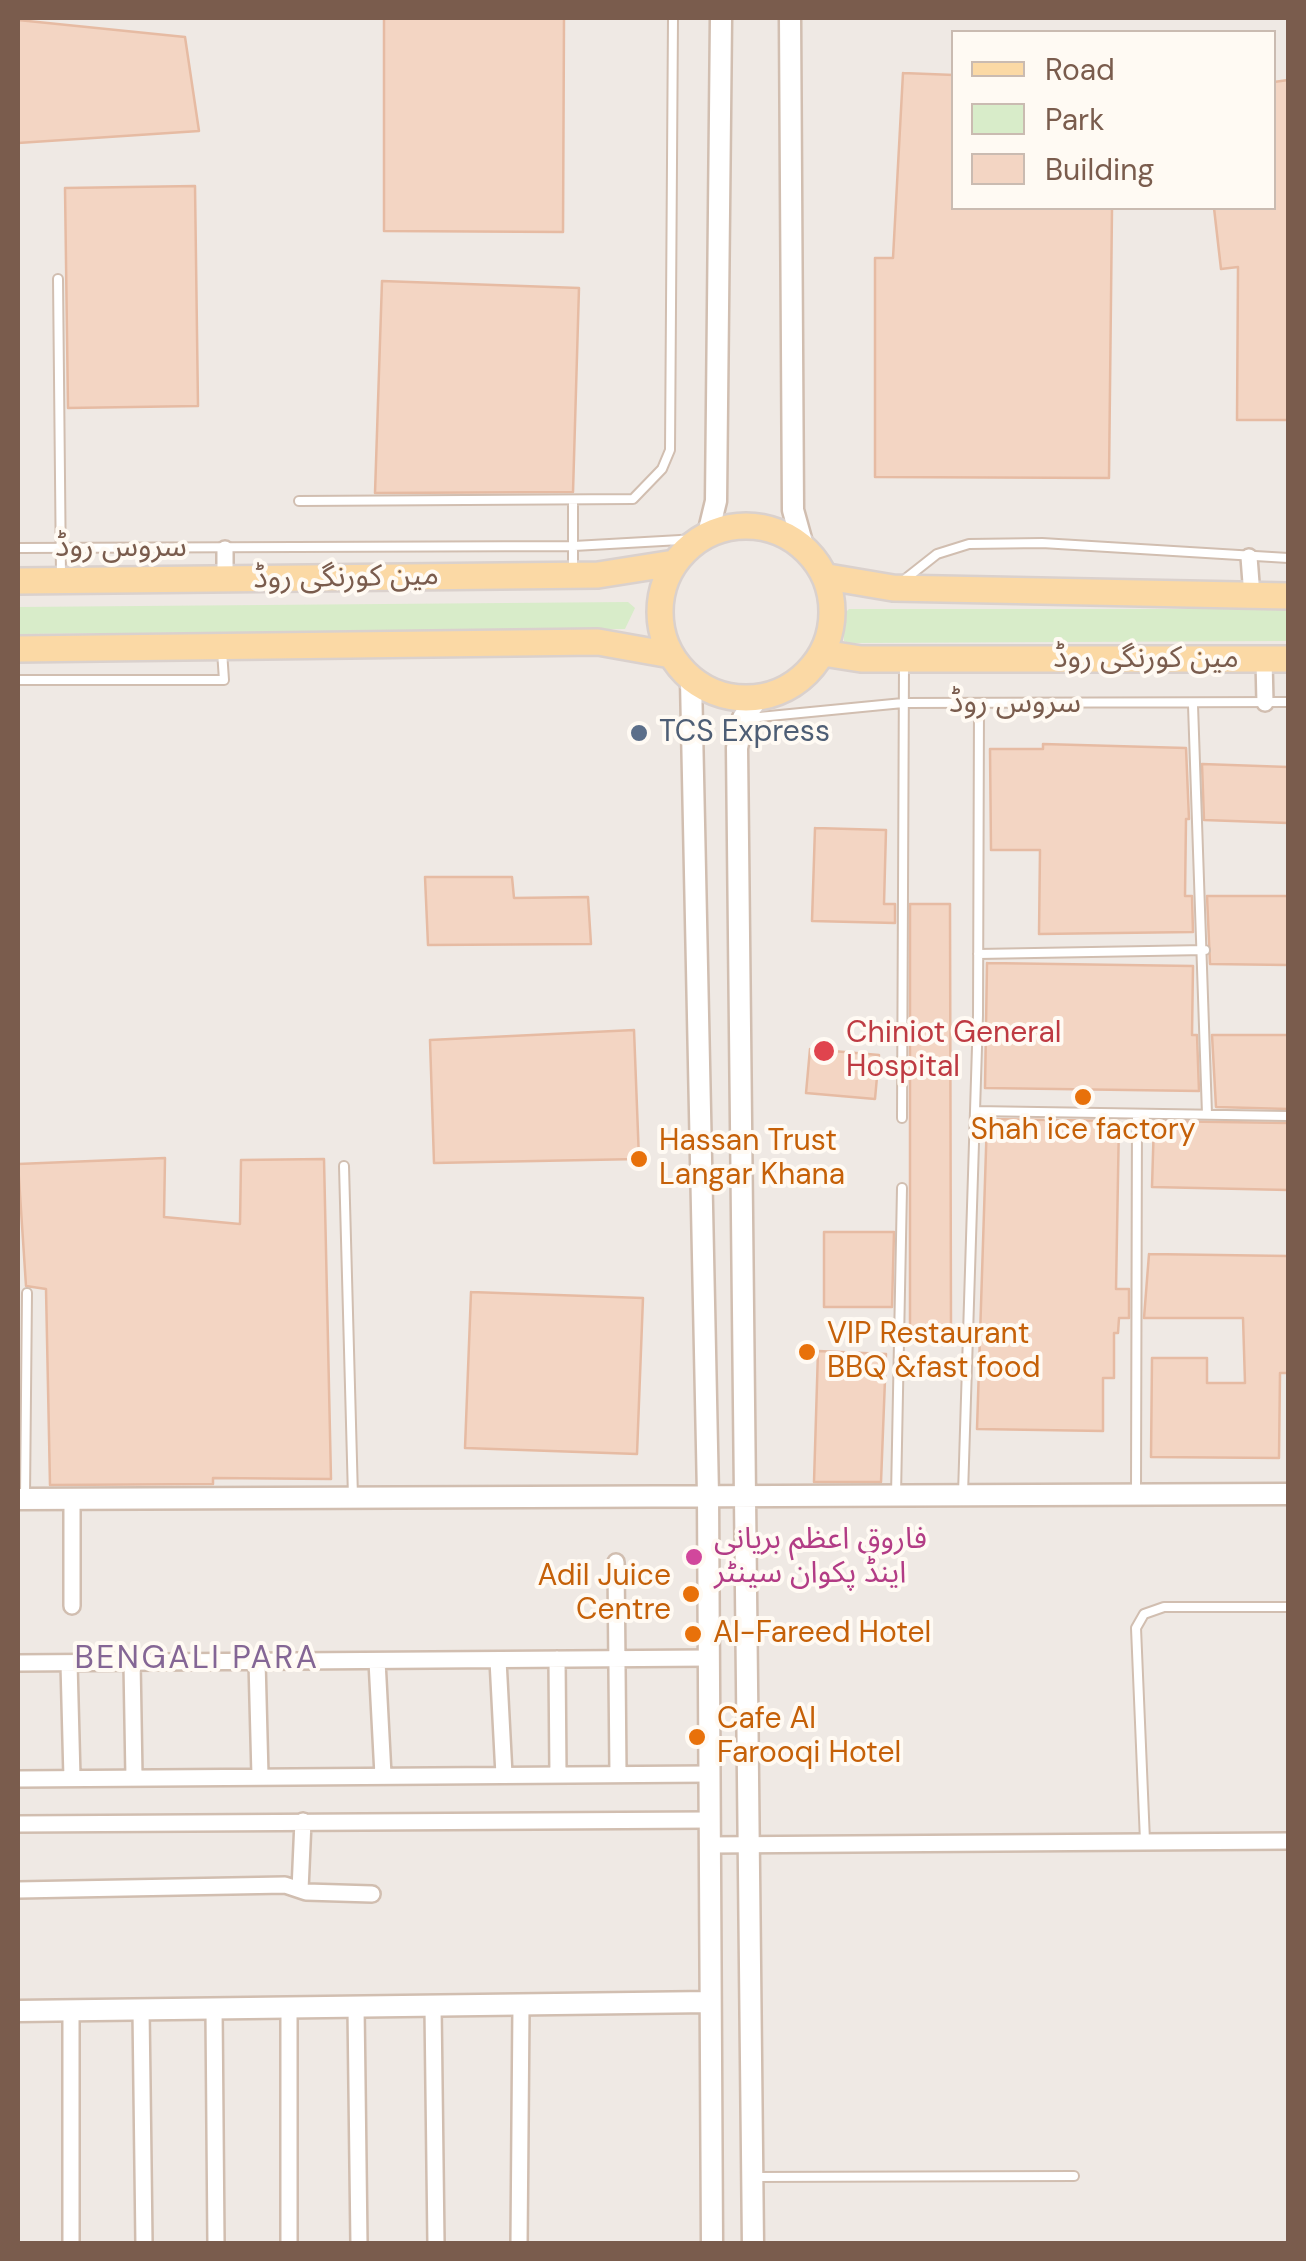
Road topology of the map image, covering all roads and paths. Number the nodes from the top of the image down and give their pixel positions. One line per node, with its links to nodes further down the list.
1 (673, 18): 5 (lane)
2 (721, 18): 7 (street)
3 (790, 18): 9 (street)
4 (58, 279): 11 (lane)
5 (572, 500): 6 (lane); 8 (lane)
6 (298, 501)
7 (703, 537): 8 (lane, سروس روڈ); 9 (main road); 15 (main road)
8 (574, 546): 12 (lane, سروس روڈ); 16 (lane)
9 (803, 546): 17 (main road)
10 (18, 548): 11 (lane, سروس روڈ)
11 (60, 548): 12 (lane, سروس روڈ); 20 (lane)
12 (225, 548): 18 (street, سروس روڈ)
13 (1249, 557): 14 (lane); 21 (lane); 22 (street)
14 (1288, 558)
15 (674, 564): 16 (main road, مین کورنگی روڈ); 27 (main road)
16 (573, 576): 18 (main road, مین کورنگی روڈ)
17 (828, 577): 21 (main road); 26 (main road)
18 (225, 579): 20 (main road, مین کورنگی روڈ)
19 (18, 580): 20 (main road, مین کورنگی روڈ)
20 (61, 580)
21 (893, 588): 22 (main road)
22 (1252, 596): 23 (main road)
23 (1288, 596)
24 (221, 647): 25 (main road); 27 (main road); 30 (lane)
25 (18, 649)
26 (824, 653): 28 (main road, مین کورنگی روڈ); 37 (main road)
27 (671, 656): 31 (main road)
28 (904, 659): 29 (main road, مین کورنگی روڈ); 33 (lane)
29 (1276, 660): 34 (street)
30 (18, 680)
31 (691, 680): 37 (main road); 50 (street)
32 (1288, 702): 34 (lane, سروس روڈ)
33 (903, 703): 35 (lane, سروس روڈ); 37 (lane, سروس روڈ); 44 (lane)
34 (1265, 703): 36 (lane, سروس روڈ)
35 (979, 704): 36 (lane, سروس روڈ); 39 (lane)
36 (1193, 705): 38 (lane)
37 (750, 708): 53 (street)
38 (1205, 950): 39 (lane); 42 (lane)
39 (978, 954): 40 (lane)
40 (975, 1111): 41 (lane); 48 (lane)
41 (1137, 1114): 42 (lane); 52 (lane)
42 (1207, 1114): 43 (lane)
43 (1288, 1116)
44 (902, 1118)
45 (344, 1166): 54 (lane)
46 (902, 1188): 51 (lane)
47 (27, 1292): 55 (lane)
48 (963, 1494): 51 (street); 52 (street)
49 (1288, 1494): 52 (street)
50 (708, 1495): 53 (street); 54 (street); 60 (street)
51 (896, 1495): 53 (street)
52 (1136, 1495)
53 (748, 1496): 83 (street)
54 (353, 1497): 56 (street)
55 (21, 1499): 56 (street)
56 (72, 1499): 58 (street)
57 (616, 1562): 62 (street)
58 (72, 1606)
59 (1288, 1606): 81 (lane)
60 (708, 1658): 62 (street); 71 (street)
61 (557, 1659): 62 (street); 63 (street); 69 (street)
62 (617, 1659): 70 (street)
63 (498, 1660): 64 (street); 72 (street)
64 (378, 1661): 66 (street); 74 (street)
65 (132, 1662): 66 (street); 68 (street); 75 (street)
66 (257, 1662): 73 (street)
67 (18, 1663): 68 (street)
68 (69, 1663): 76 (street)
69 (558, 1774): 70 (street); 72 (street)
70 (618, 1774): 71 (street)
71 (709, 1774): 78 (street)
72 (504, 1775): 74 (street)
73 (260, 1776): 74 (street); 75 (street)
74 (382, 1776)
75 (134, 1777): 76 (street)
76 (72, 1778): 77 (street)
77 (18, 1779)
78 (709, 1820): 79 (street); 84 (street)
79 (302, 1821): 80 (street); 86 (street)
80 (18, 1824)
81 (1145, 1841): 82 (street); 83 (street)
82 (1288, 1841)
83 (750, 1844): 84 (street); 98 (street)
84 (710, 1845): 88 (street)
85 (18, 1890): 86 (street)
86 (300, 1890): 87 (street)
87 (372, 1894)
88 (710, 2002): 90 (street); 106 (street)
89 (434, 2006): 90 (street); 93 (street); 104 (street)
90 (521, 2006): 105 (street)
91 (214, 2008): 92 (street); 94 (street); 101 (street)
92 (289, 2008): 93 (street); 102 (street)
93 (356, 2008): 103 (street)
94 (142, 2009): 95 (street); 100 (street)
95 (71, 2010): 96 (street); 99 (street)
96 (18, 2011)
97 (1074, 2176): 98 (lane)
98 (753, 2177): 107 (street)
99 (71, 2244)
100 (144, 2244)
101 (216, 2244)
102 (289, 2244)
103 (359, 2244)
104 (436, 2244)
105 (519, 2244)
106 (712, 2244)
107 (753, 2244)

